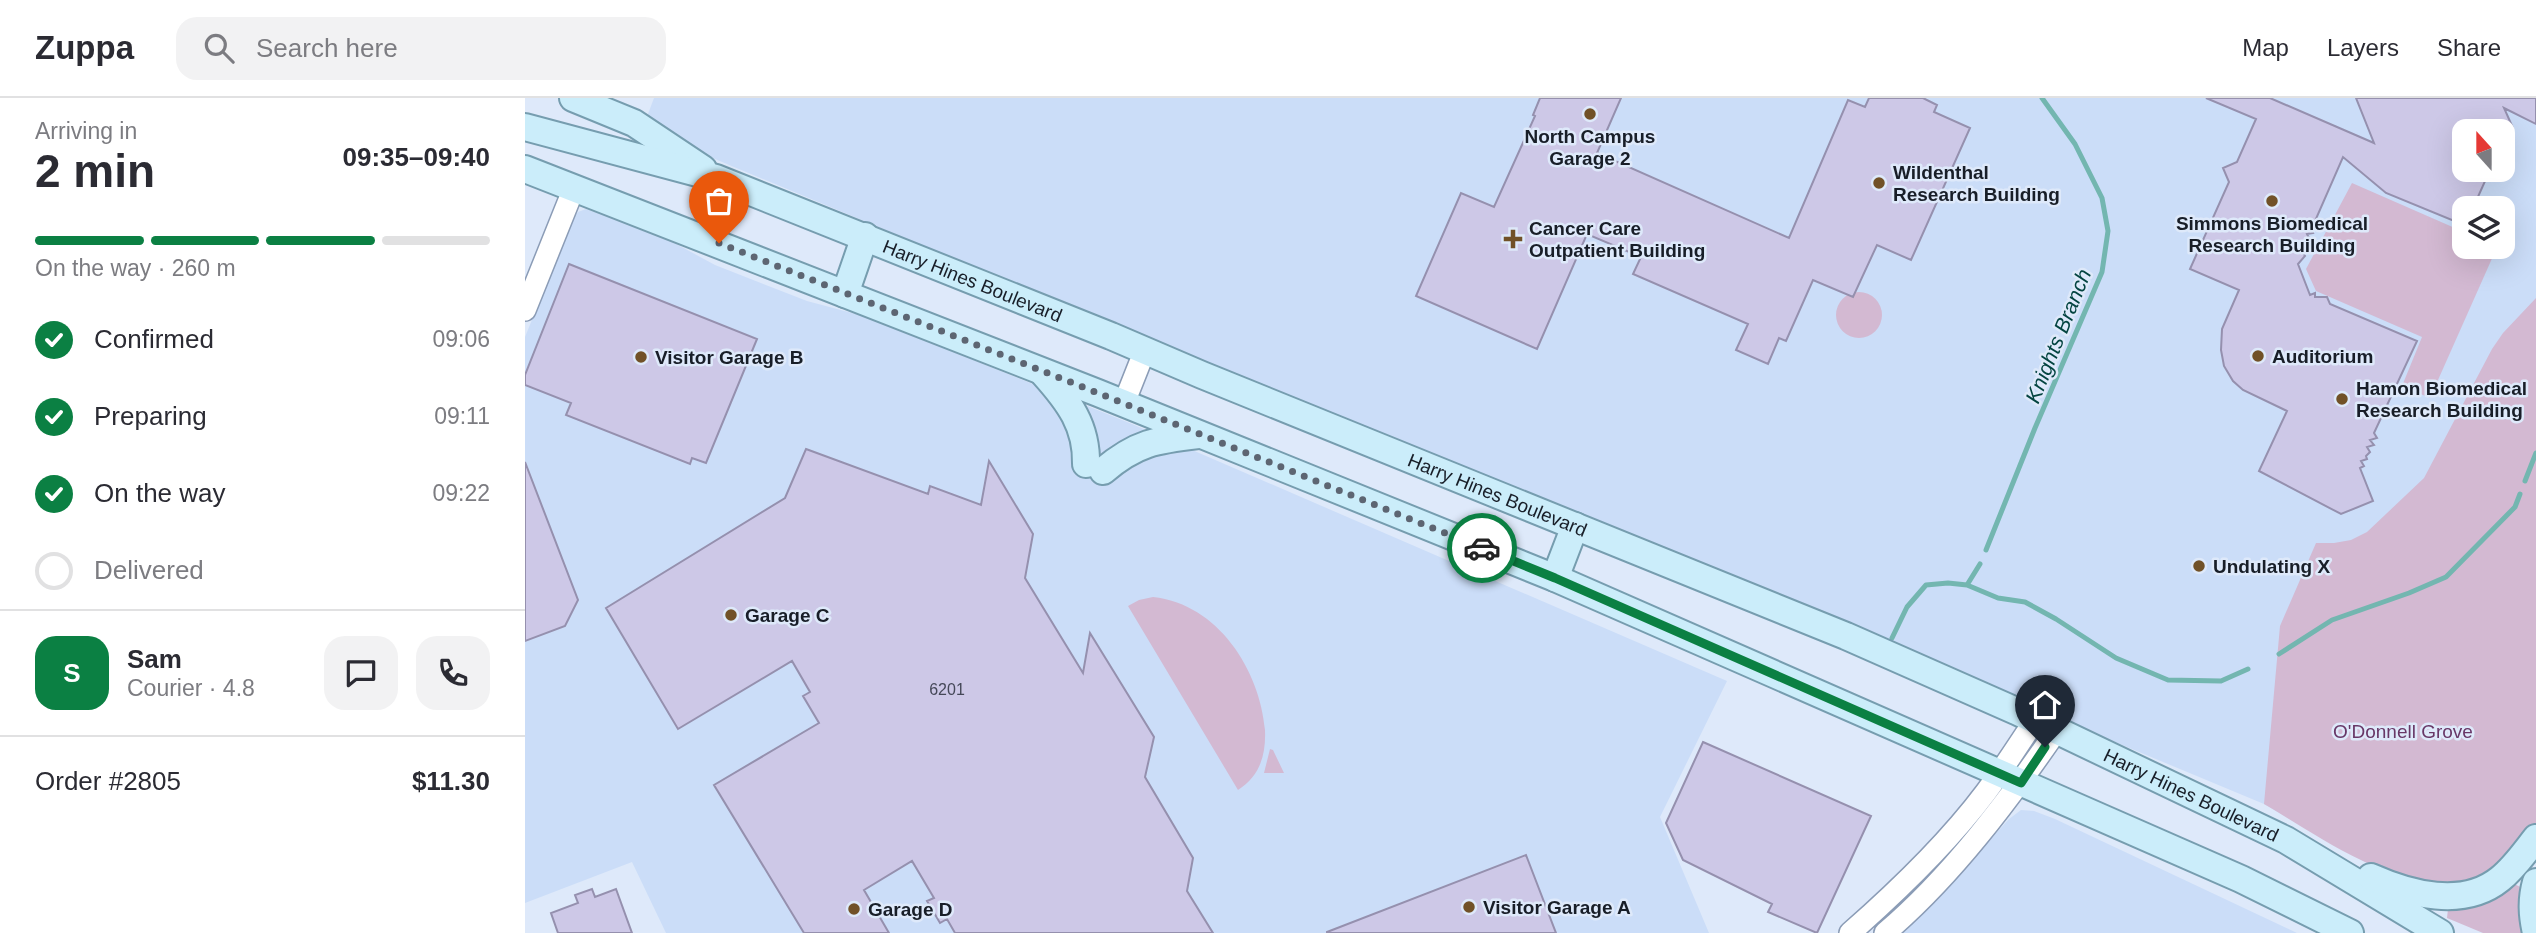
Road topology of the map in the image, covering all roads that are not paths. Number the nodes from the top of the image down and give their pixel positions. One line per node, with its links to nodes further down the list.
1 (573, 98): 4 (main road)
2 (525, 127): 4 (main road, Harry Hines Boulevard)
3 (525, 169): 5 (main road)
4 (716, 178): 6 (main road, Harry Hines Boulevard)
5 (574, 188): 7 (main road); 8 (street)
6 (865, 236): 7 (main road); 9 (main road, Harry Hines Boulevard)
7 (845, 294): 10 (main road)
8 (525, 310)
9 (1145, 350): 11 (street); 13 (main road, Harry Hines Boulevard)
10 (1041, 370): 11 (main road); 12 (main road)
11 (1123, 403): 12 (main road)
12 (1203, 435): 14 (main road)
13 (1575, 526): 14 (main road); 15 (main road, Harry Hines Boulevard)
14 (1555, 578): 16 (main road)
15 (2046, 725): 16 (street); 18 (main road, Harry Hines Boulevard)
16 (2010, 778): 19 (main road); 21 (street); 22 (street)
17 (2536, 838): 18 (main road)
18 (2286, 841): 25 (main road, Harry Hines Boulevard)
19 (2241, 879): 23 (main road); 24 (main road)
20 (2536, 882): 26 (main road)
21 (1850, 933)
22 (1885, 933)
23 (2315, 933)
24 (2350, 933)
25 (2440, 933)
26 (2536, 933)

